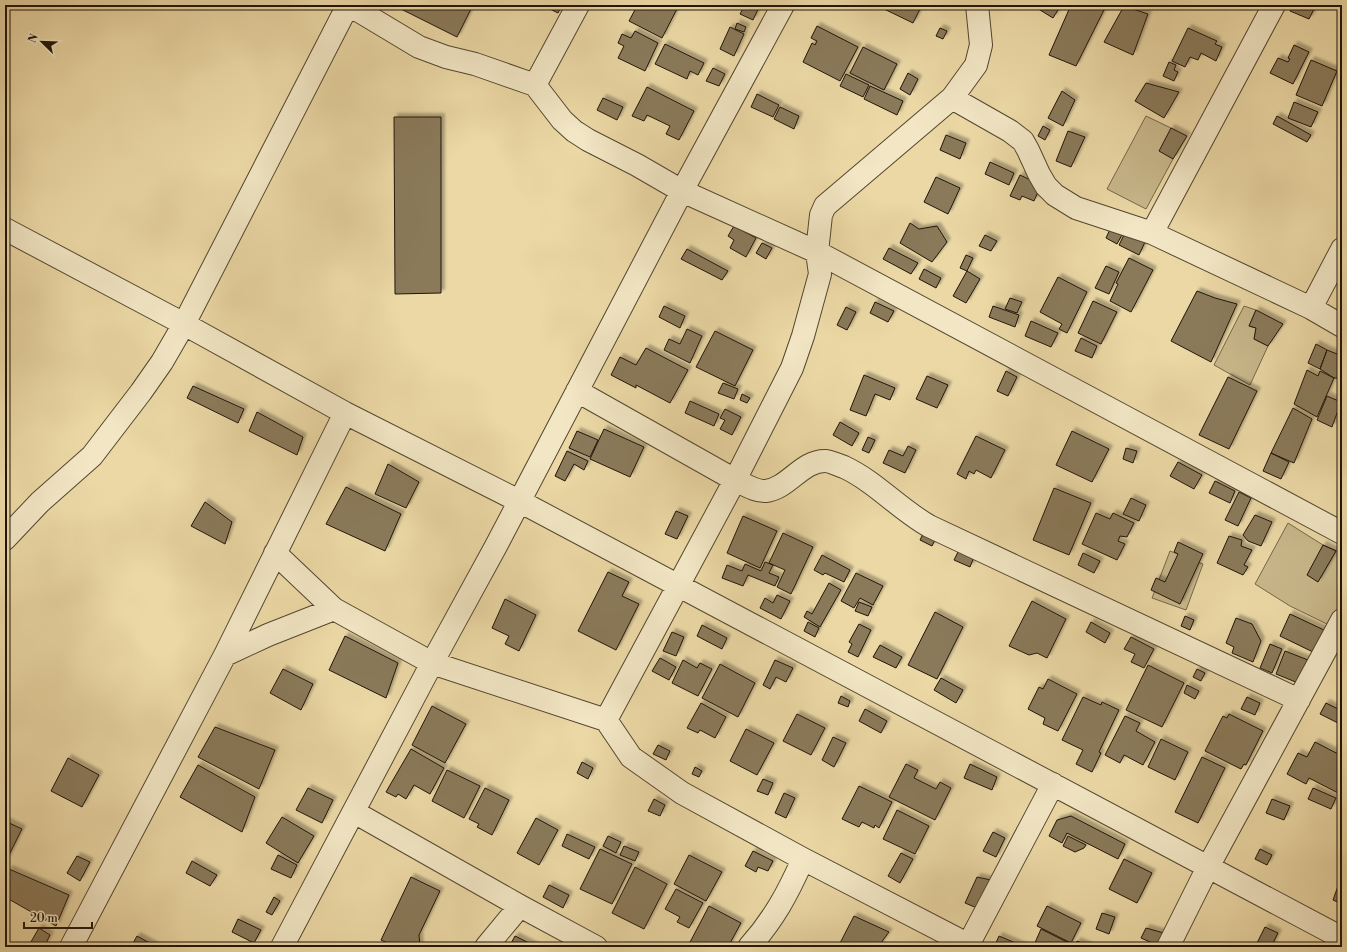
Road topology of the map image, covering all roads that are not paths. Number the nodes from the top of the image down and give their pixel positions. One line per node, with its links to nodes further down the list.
1 (348, 5): 6 (street); 14 (street)
2 (578, 5): 6 (street)
3 (783, 5): 8 (street)
4 (977, 5): 7 (street)
5 (1274, 5): 10 (street)
6 (534, 85): 8 (street)
7 (952, 98): 10 (street); 12 (street)
8 (682, 191): 12 (street); 16 (street)
9 (5, 229): 14 (street)
10 (1152, 234): 13 (street)
11 (1342, 249): 13 (street)
12 (817, 252): 18 (street); 20 (street)
13 (1311, 308): 15 (street)
14 (184, 324): 17 (street); 21 (street)
15 (1342, 326)
16 (577, 391): 18 (street); 19 (street)
17 (345, 413): 19 (street); 22 (street)
18 (735, 480): 23 (street); 28 (street)
19 (518, 501): 23 (street); 27 (street)
20 (1342, 533)
21 (5, 539)
22 (276, 552): 24 (street); 26 (street)
23 (678, 586): 29 (street); 30 (street)
24 (334, 609): 26 (street); 27 (street)
25 (1342, 620): 28 (street)
26 (225, 655): 37 (street)
27 (432, 663): 29 (street); 31 (street)
28 (1299, 700): 33 (street)
29 (606, 720): 32 (street)
30 (1053, 784): 33 (street); 36 (street)
31 (354, 812): 34 (street); 38 (street)
32 (803, 859): 36 (street); 41 (street)
33 (1208, 867): 35 (street); 42 (street)
34 (520, 906): 39 (street); 40 (street)
35 (1342, 938)
36 (968, 946)
37 (71, 947)
38 (282, 947)
39 (486, 947)
40 (596, 947)
41 (749, 947)
42 (1168, 947)

